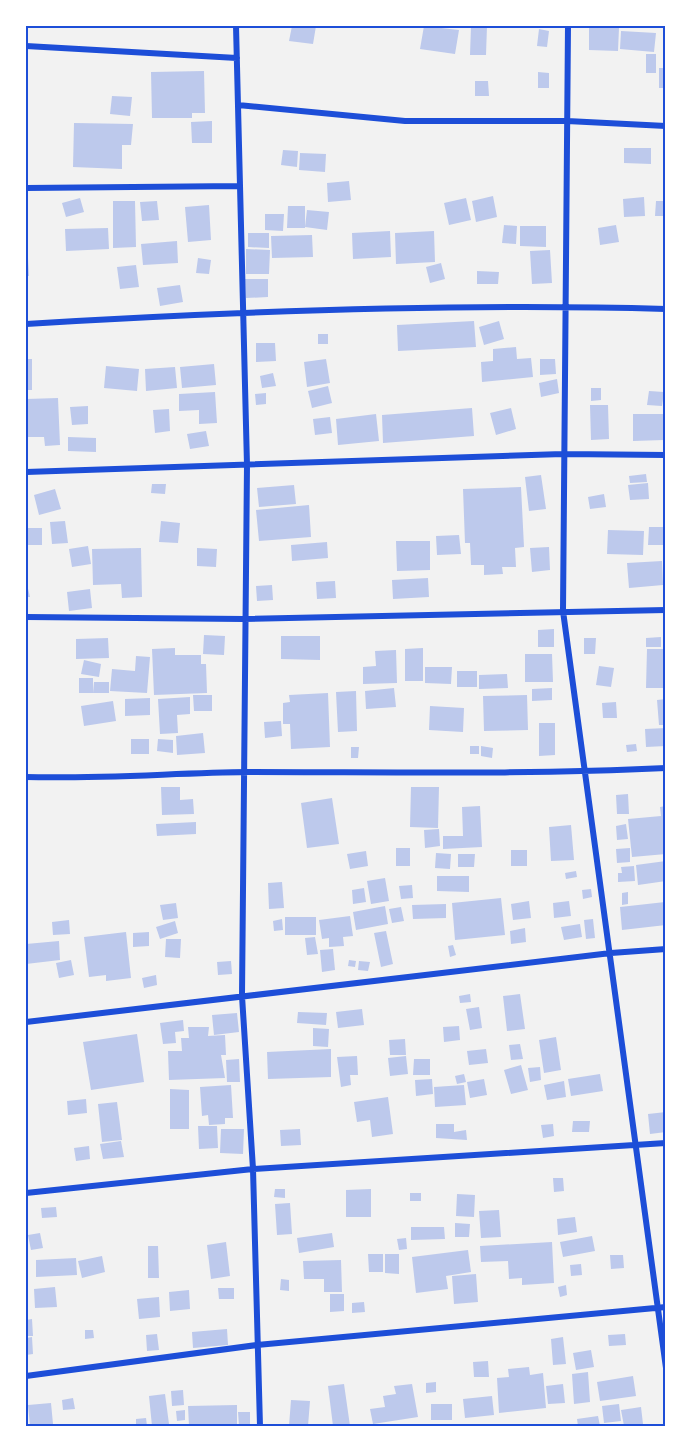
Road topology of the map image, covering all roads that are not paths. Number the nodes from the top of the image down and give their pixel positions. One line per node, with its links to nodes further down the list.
1 (236, 26): 4 (street)
2 (568, 26): 6 (street)
3 (26, 46): 4 (street)
4 (237, 58): 5 (street)
5 (238, 105): 6 (street); 8 (street)
6 (567, 121): 7 (street); 10 (street)
7 (666, 126)
8 (240, 186): 9 (street); 12 (street)
9 (26, 188)
10 (566, 306): 11 (street); 12 (street); 14 (street)
11 (666, 309)
12 (243, 311): 13 (street); 16 (street)
13 (26, 324)
14 (563, 454): 15 (street); 16 (street); 19 (street)
15 (666, 455)
16 (247, 465): 17 (street); 21 (street)
17 (26, 472)
18 (666, 610): 19 (street)
19 (563, 611): 21 (street); 24 (street)
20 (26, 617): 21 (street)
21 (244, 619): 23 (street)
22 (666, 768): 24 (street)
23 (244, 772): 24 (street); 25 (street); 28 (street)
24 (585, 772): 27 (street)
25 (26, 777)
26 (666, 949): 27 (street)
27 (611, 953): 28 (street); 31 (street)
28 (242, 996): 29 (street); 32 (street)
29 (26, 1022)
30 (666, 1143): 31 (street)
31 (635, 1144): 32 (street); 34 (street)
32 (253, 1169): 33 (street); 35 (street)
33 (26, 1193)
34 (662, 1307): 35 (street); 36 (street)
35 (257, 1345): 37 (street); 38 (street)
36 (666, 1368)
37 (26, 1376)
38 (260, 1426)

